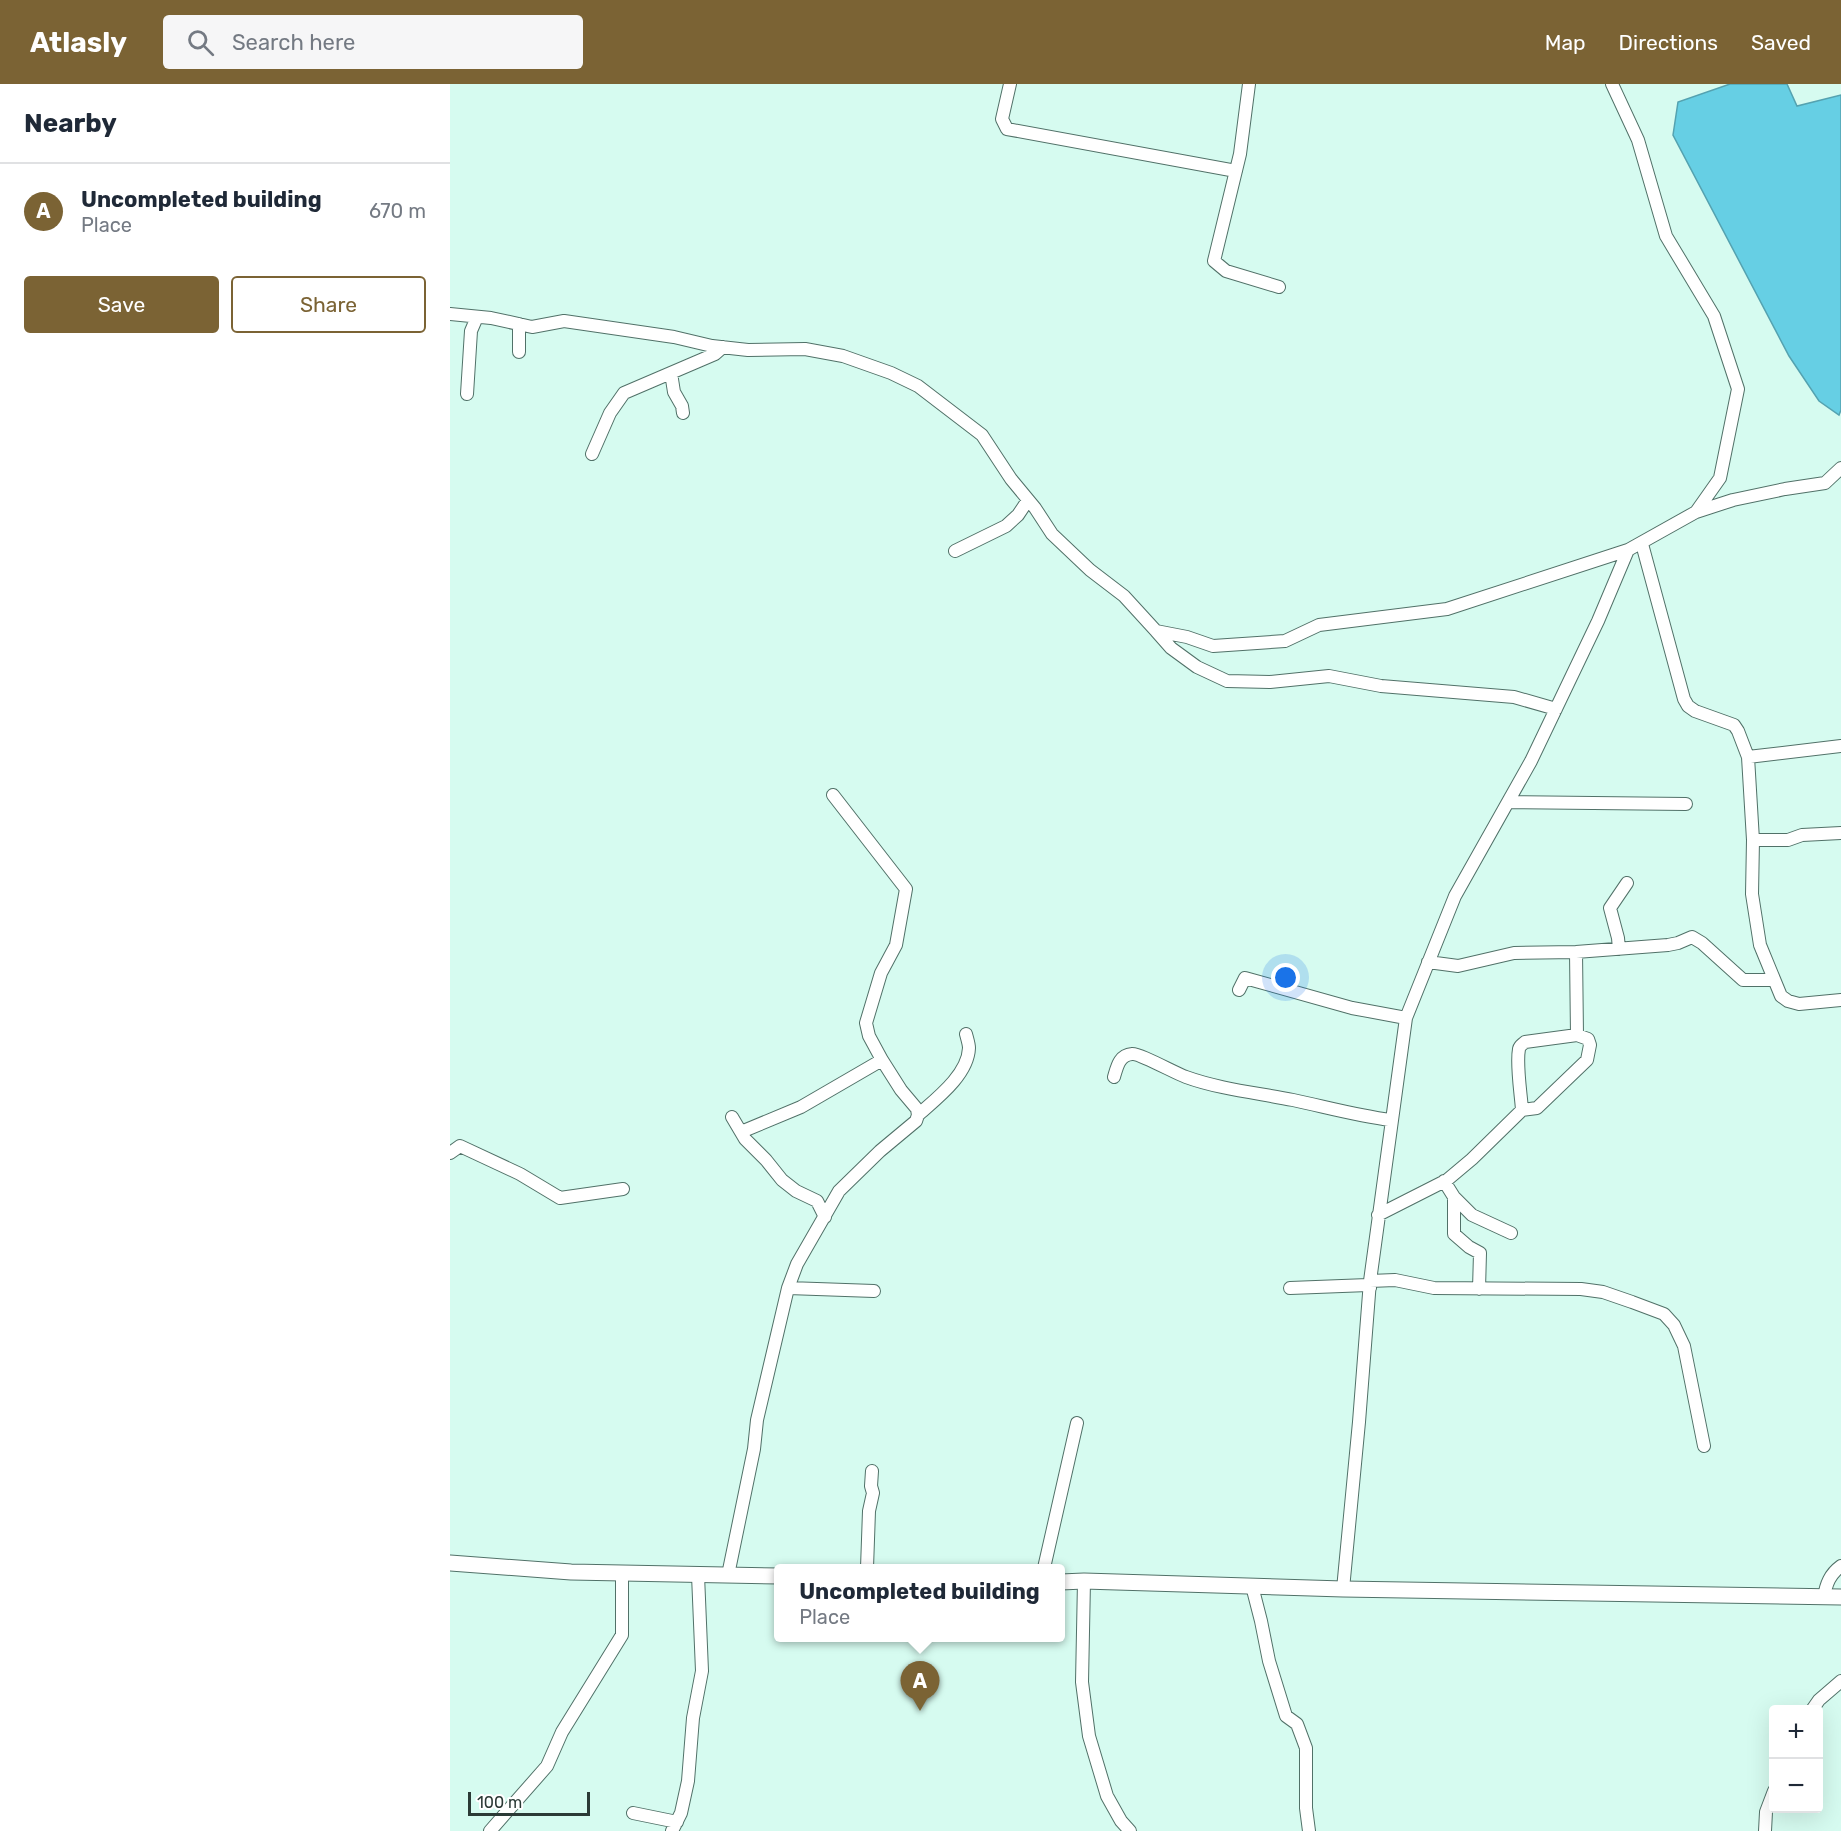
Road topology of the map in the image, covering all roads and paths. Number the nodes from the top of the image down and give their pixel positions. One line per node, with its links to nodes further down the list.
1 (1010, 84): 4 (street)
2 (1246, 84): 4 (street)
3 (1612, 84): 17 (street)
4 (1236, 171): 5 (street)
5 (1279, 287)
6 (450, 314): 7 (street)
7 (477, 317): 8 (street); 12 (street)
8 (519, 324): 9 (street); 10 (street)
9 (723, 347): 11 (street); 16 (street)
10 (519, 352)
11 (671, 374): 13 (street); 14 (street)
12 (467, 394)
13 (683, 413)
14 (592, 454)
15 (1841, 468): 17 (street)
16 (1028, 500): 20 (street); 21 (street)
17 (1696, 512): 18 (street)
18 (1642, 544): 19 (street); 24 (street)
19 (1628, 550): 21 (street); 22 (street)
20 (955, 551)
21 (1156, 631): 22 (street)
22 (1556, 709): 26 (street)
23 (1841, 746): 24 (street)
24 (1748, 757): 29 (street)
25 (833, 795): 40 (street)
26 (1508, 802): 27 (street); 33 (street)
27 (1686, 804)
28 (1841, 833): 29 (street)
29 (1753, 840): 34 (street)
30 (1628, 883): 31 (street)
31 (1619, 949): 32 (street); 34 (street)
32 (1576, 952): 33 (street); 39 (street)
33 (1428, 962): 37 (street)
34 (1773, 980): 36 (street)
35 (1239, 990): 37 (street)
36 (1841, 1000)
37 (1406, 1018): 45 (street)
38 (966, 1034): 43 (street)
39 (1577, 1035): 42 (street); 42 (street)
40 (882, 1060): 43 (street); 46 (street)
41 (1114, 1077): 45 (street)
42 (1522, 1110): 48 (street)
43 (918, 1115): 52 (street)
44 (732, 1117): 46 (street)
45 (1391, 1120): 51 (street)
46 (741, 1132): 52 (street)
47 (450, 1153): 49 (street)
48 (1444, 1181): 50 (street); 51 (street)
49 (623, 1189)
50 (1454, 1197): 53 (street); 57 (street)
51 (1378, 1215): 54 (street)
52 (825, 1217): 56 (street)
53 (1511, 1233)
54 (1370, 1284): 55 (street); 57 (street); 73 (street)
55 (1290, 1287)
56 (789, 1288): 58 (street); 68 (street)
57 (1479, 1289): 60 (street)
58 (874, 1291)
59 (1077, 1423): 64 (street)
60 (1704, 1446)
61 (872, 1472): 63 (street)
62 (450, 1563): 66 (main road)
63 (867, 1564)
64 (1045, 1564)
65 (1841, 1566): 74 (street)
66 (622, 1573): 67 (main road); 81 (street)
67 (698, 1575): 68 (main road); 80 (street)
68 (728, 1575): 69 (main road)
69 (774, 1576)
70 (1084, 1581): 71 (main road); 72 (main road); 82 (street)
71 (1065, 1582)
72 (1252, 1586): 73 (main road); 83 (street)
73 (1343, 1589): 74 (main road)
74 (1824, 1597): 75 (main road)
75 (1841, 1597)
76 (1841, 1681): 77 (street)
77 (1816, 1705)
78 (1769, 1803): 84 (street)
79 (633, 1813): 80 (street)
80 (675, 1826)
81 (490, 1831)
82 (1131, 1831)
83 (1310, 1831)
84 (1765, 1831)

